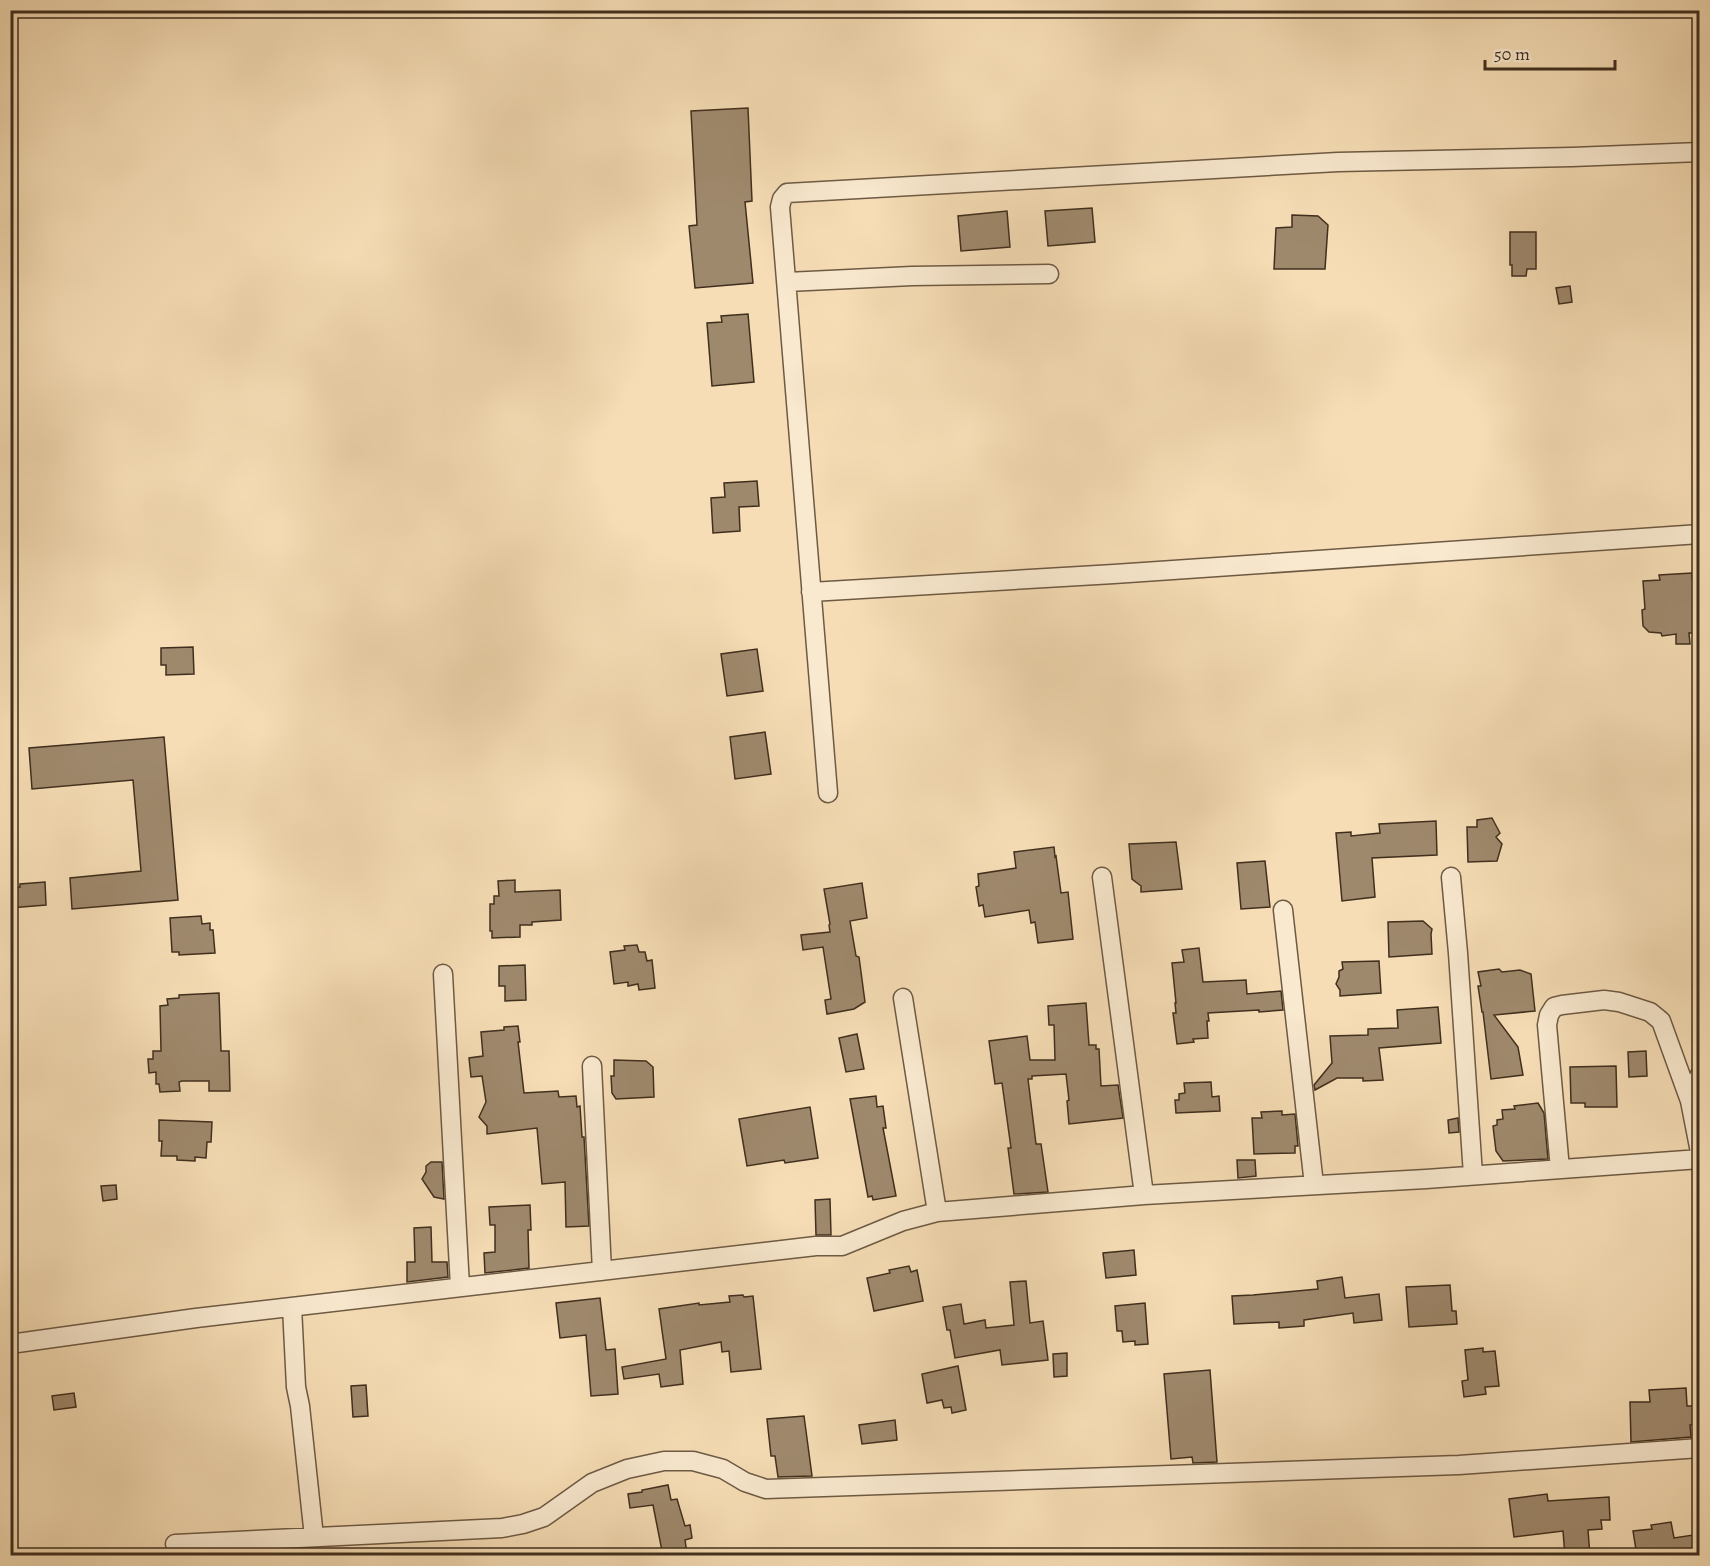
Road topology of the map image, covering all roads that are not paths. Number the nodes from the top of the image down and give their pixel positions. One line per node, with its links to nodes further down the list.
1 (1700, 152): 3 (street)
2 (1049, 274): 3 (street)
3 (787, 282): 5 (street)
4 (1700, 534): 5 (street)
5 (812, 592): 6 (street)
6 (828, 794)
7 (1102, 877): 20 (street)
8 (1451, 877): 18 (street)
9 (1283, 910): 19 (street)
10 (443, 974): 23 (street)
11 (903, 998): 21 (street)
12 (592, 1066): 22 (street)
13 (1700, 1075): 14 (street)
14 (1690, 1101): 15 (street); 17 (street)
15 (1700, 1152)
16 (1700, 1158): 17 (street)
17 (1560, 1169): 18 (street)
18 (1473, 1175): 19 (street)
19 (1314, 1185): 20 (street)
20 (1144, 1195): 21 (street)
21 (937, 1212): 22 (street)
22 (602, 1271): 23 (street)
23 (460, 1287): 24 (street)
24 (292, 1307): 25 (street); 27 (street)
25 (10, 1344)
26 (1700, 1448): 27 (street)
27 (314, 1537): 28 (street)
28 (175, 1544)

